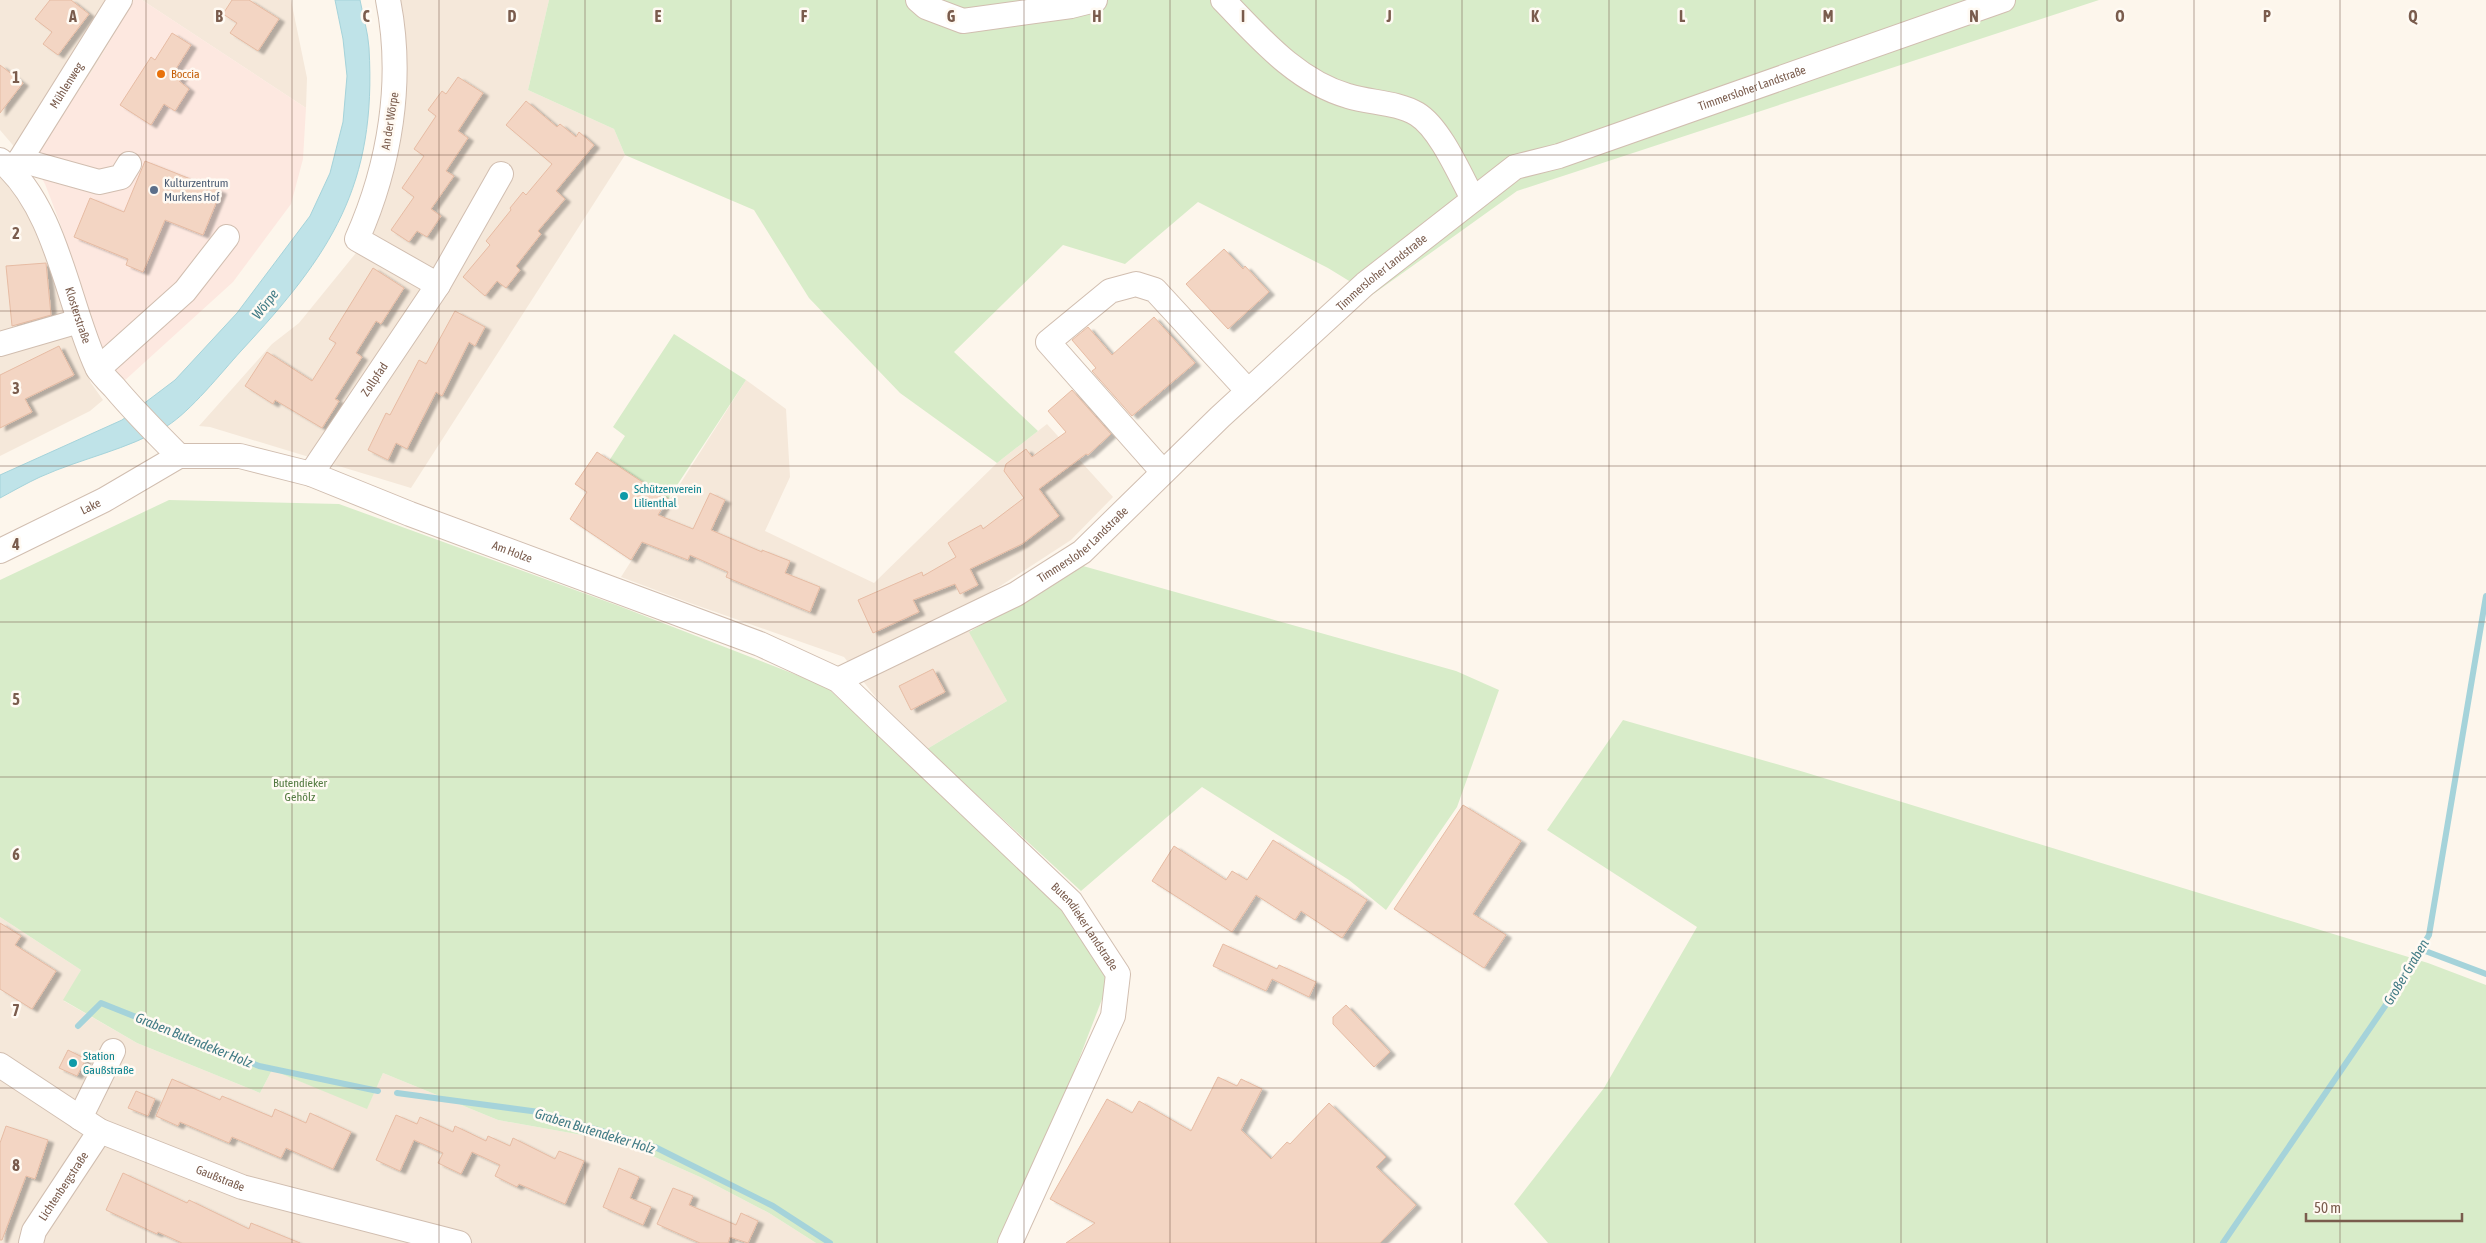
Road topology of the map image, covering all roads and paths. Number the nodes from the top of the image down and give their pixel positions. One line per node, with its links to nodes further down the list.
1 (120, 0): 7 (street, Mühlenweg)
2 (388, 0): 12 (street, An der Wörpe)
3 (918, 0): 4 (street)
4 (1095, 0)
5 (1223, 0): 10 (street)
6 (2003, 0): 10 (street, Timmersloher Landstraße)
7 (11, 163): 8 (street); 13 (street, Klosterstraße)
8 (129, 164)
9 (501, 174): 12 (street, Zollpfad)
10 (1473, 199): 16 (street, Timmersloher Landstraße)
11 (227, 237): 15 (street)
12 (438, 284): 19 (street, Zollpfad)
13 (79, 321): 14 (street); 15 (street, Klosterstraße)
14 (0, 344)
15 (98, 369): 17 (street, Klosterstraße)
16 (1248, 391): 18 (street, Timmersloher Landstraße); 18 (street)
17 (179, 456): 19 (street, Am Holze); 20 (street, Lake)
18 (1163, 472): 21 (street, Timmersloher Landstraße)
19 (311, 474): 21 (street, Am Holze)
20 (0, 552)
21 (838, 680): 27 (street, Butendieker Landstraße)
22 (113, 1051): 24 (street, Lichtenbergstraße)
23 (0, 1065): 24 (street, Gaußstraße)
24 (90, 1124): 25 (street, Lichtenbergstraße); 26 (street, Gaußstraße)
25 (31, 1243)
26 (459, 1243)
27 (1010, 1243)

